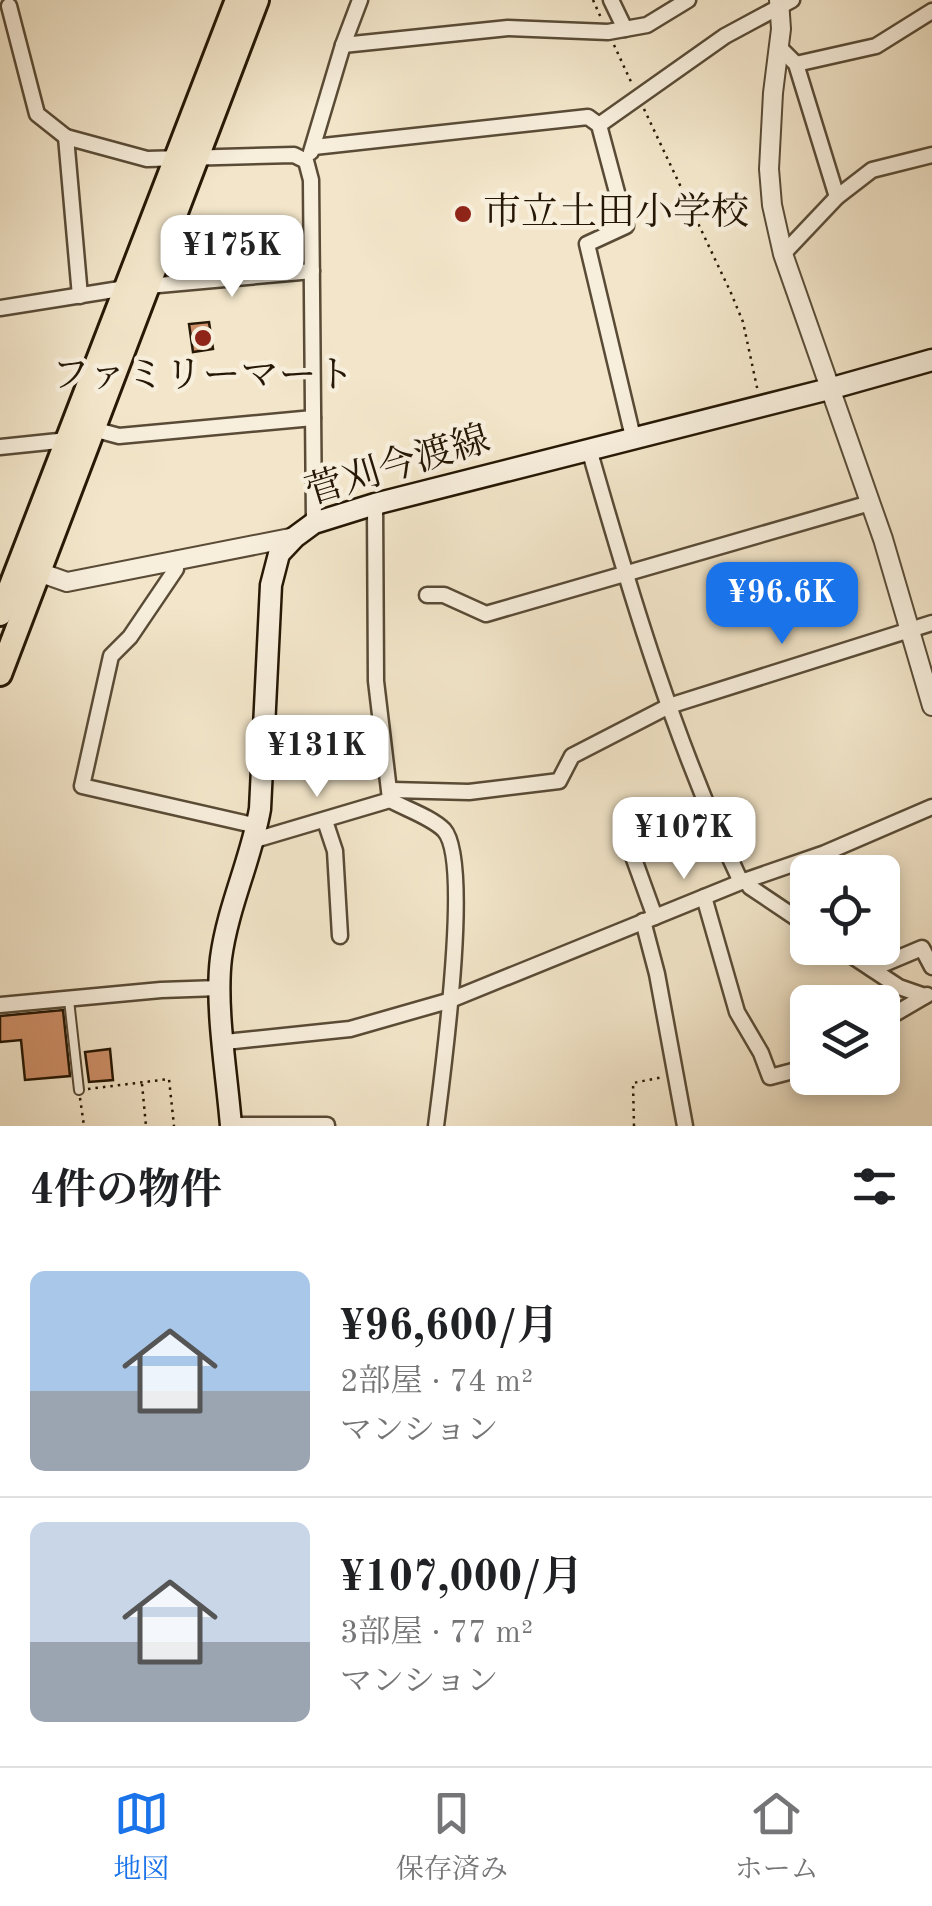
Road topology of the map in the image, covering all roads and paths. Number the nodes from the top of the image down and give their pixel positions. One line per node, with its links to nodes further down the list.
1 (223, 0): 19 (highway)
2 (237, 0): 19 (highway)
3 (257, 0): 16 (highway)
4 (274, 0): 16 (highway)
5 (360, 0): 14 (street)
6 (593, 0): 13 (path)
7 (611, 0): 12 (street)
8 (688, 0): 12 (street)
9 (784, 2): 15 (street); 18 (street)
10 (10, 6): 21 (street)
11 (932, 11): 17 (street)
12 (625, 29): 13 (street)
13 (608, 32): 14 (street); 18 (path)
14 (343, 45): 22 (street)
15 (778, 46): 17 (street); 26 (street)
16 (238, 52): 24 (highway)
17 (796, 64): 25 (street)
18 (637, 96): 20 (street); 33 (path)
19 (190, 121): 24 (highway)
20 (599, 125): 22 (street); 36 (street)
21 (66, 136): 24 (street); 29 (street)
22 (310, 154): 24 (street); 27 (street)
23 (932, 155): 25 (street)
24 (186, 160): 28 (highway)
25 (837, 198): 26 (street)
26 (783, 254): 32 (street)
27 (312, 271): 28 (street); 34 (street)
28 (137, 287): 29 (street); 35 (highway); 37 (highway)
29 (80, 296): 30 (street)
30 (0, 308)
31 (932, 360): 32 (main road, 菅刈今渡線)
32 (830, 389): 36 (main road, 菅刈今渡線); 40 (street)
33 (758, 394)
34 (313, 418): 35 (street); 42 (street)
35 (92, 429): 45 (highway)
36 (633, 437): 39 (main road, 菅刈今渡線)
37 (68, 440): 38 (street); 45 (highway)
38 (0, 447)
39 (589, 448): 41 (main road, 菅刈今渡線); 46 (street)
40 (870, 502): 46 (street); 50 (street)
41 (375, 504): 42 (main road, 菅刈今渡線); 54 (street)
42 (314, 523): 43 (main road, 菅刈今渡線)
43 (295, 537): 44 (street); 58 (main road, 菅刈今渡線)
44 (176, 559): 45 (street); 58 (street)
45 (29, 569): 48 (highway); 51 (highway)
46 (625, 576): 47 (street); 52 (street)
47 (427, 595)
48 (0, 614)
49 (932, 623): 50 (street)
50 (908, 630): 52 (street); 53 (street)
51 (0, 674)
52 (669, 706): 54 (street); 56 (street)
53 (932, 706)
54 (391, 795): 57 (street); 70 (street)
55 (932, 807): 59 (street)
56 (710, 818): 59 (street); 62 (street)
57 (324, 821): 58 (street); 63 (street)
58 (256, 833): 67 (main road, 菅刈今渡線)
59 (744, 881): 60 (street); 61 (street)
60 (704, 897): 62 (street); 74 (street)
61 (790, 914)
62 (649, 919): 70 (street); 75 (street)
63 (340, 936)
64 (865, 965): 66 (street)
65 (932, 967): 66 (street)
66 (872, 970): 68 (street)
67 (219, 988): 69 (street); 73 (main road, 菅刈今渡線)
68 (928, 994): 72 (street)
69 (70, 1000): 71 (street); 77 (lane)
70 (448, 1001): 73 (street); 83 (street)
71 (0, 1005)
72 (900, 1010)
73 (225, 1042): 78 (main road, 菅刈今渡線)
74 (790, 1072)
75 (674, 1075): 84 (path); 85 (street)
76 (142, 1082): 77 (path); 81 (path); 82 (path)
77 (79, 1090): 80 (path)
78 (231, 1125): 79 (street)
79 (328, 1125)
80 (84, 1126)
81 (146, 1126)
82 (174, 1126)
83 (436, 1126)
84 (634, 1126)
85 (685, 1126)

